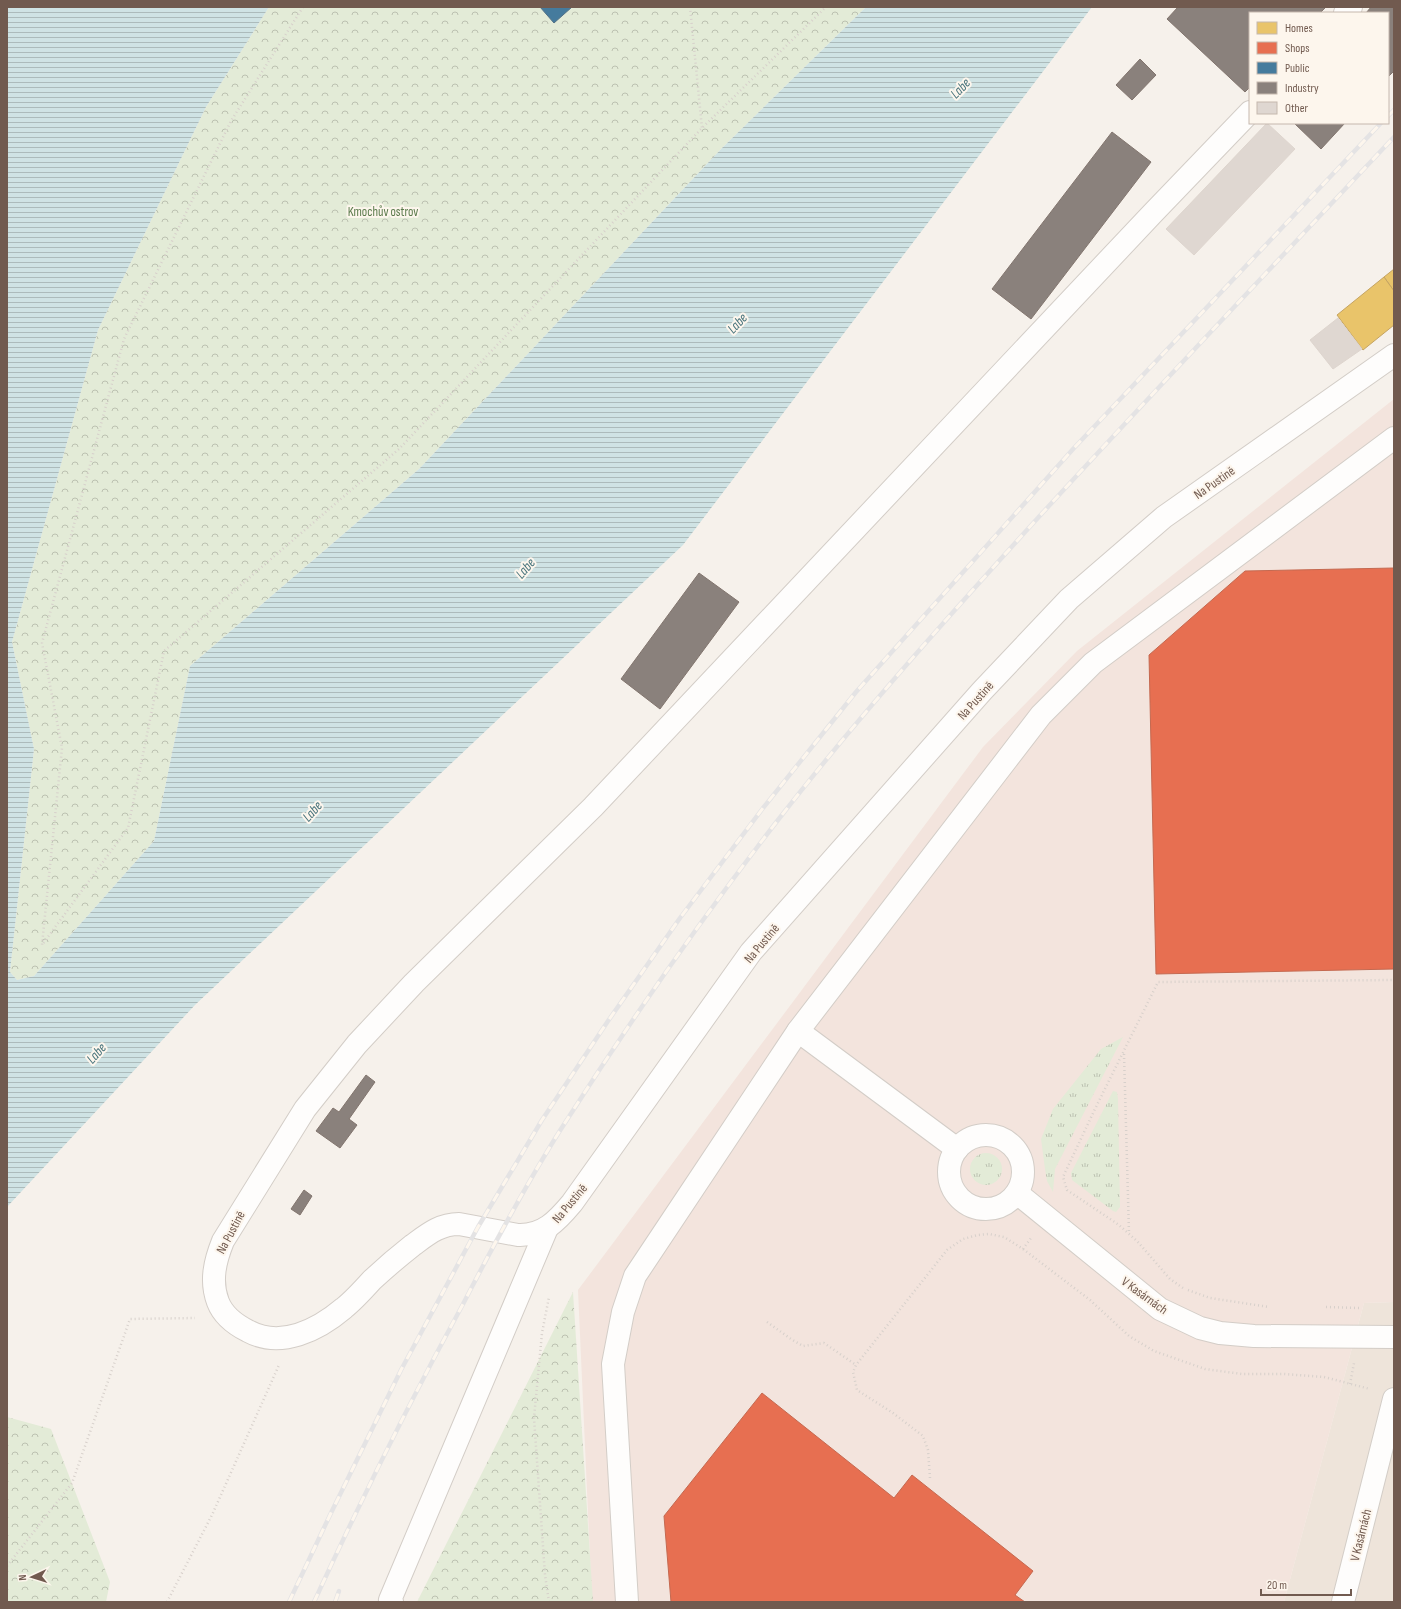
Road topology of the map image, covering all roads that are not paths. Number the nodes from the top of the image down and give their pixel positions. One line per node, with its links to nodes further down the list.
1 (1249, 113): 7 (street, Na Pustině)
2 (1394, 355): 7 (street, Na Pustině)
3 (1394, 438): 4 (street)
4 (798, 1031): 5 (street); 11 (street)
5 (957, 1149): 6 (street); 6 (street)
6 (1018, 1193): 8 (street, V Kasárnách)
7 (548, 1228): 10 (street)
8 (1394, 1337)
9 (1394, 1399): 12 (street, V Kasárnách)
10 (392, 1602)
11 (627, 1602)
12 (1343, 1602)

